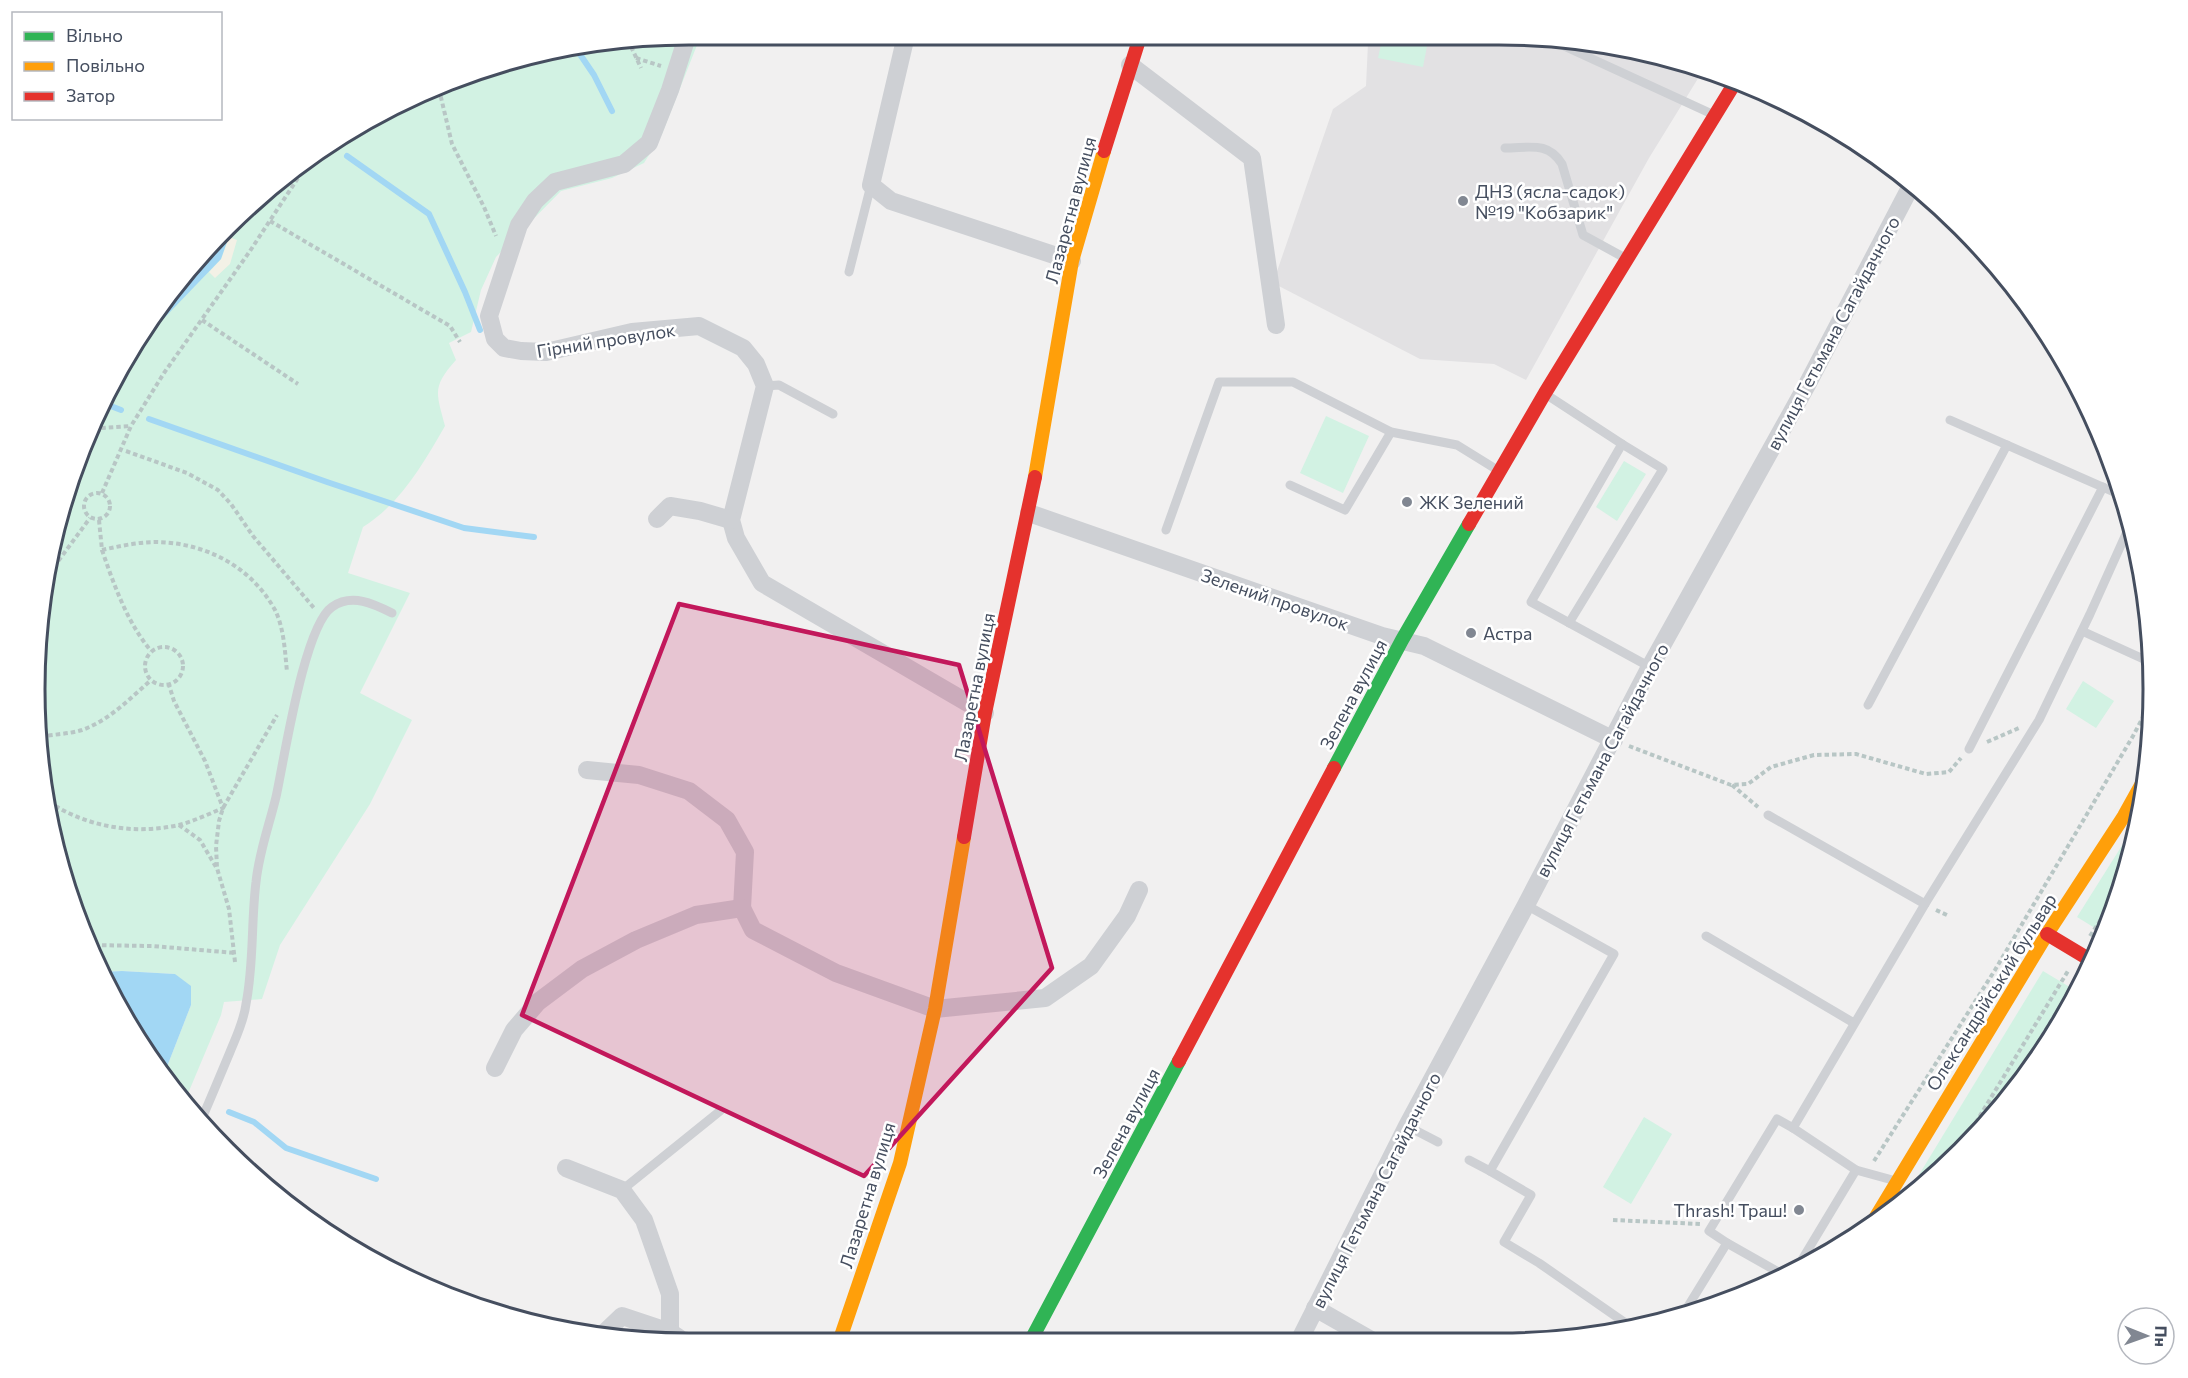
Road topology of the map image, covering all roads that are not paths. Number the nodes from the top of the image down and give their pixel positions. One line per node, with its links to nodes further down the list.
1 (684, 45): 15 (street, Гірний провулок)
2 (904, 45): 9 (street)
3 (1137, 45): 5 (street, Лазаретна вулиця)
4 (1572, 50): 7 (lane)
5 (1130, 65): 12 (street, Лазаретна вулиця); 14 (street)
6 (1731, 89): 7 (street, Зелена вулиця)
7 (1714, 115): 11 (street, Зелена вулиця)
8 (1505, 148): 11 (lane)
9 (871, 185): 12 (street); 13 (lane)
10 (1908, 192): 36 (street, вулиця Гетьмана Сагайдачного)
11 (1627, 259): 16 (street, Зелена вулиця)
12 (1072, 261): 26 (street, Лазаретна вулиця)
13 (849, 272)
14 (1276, 325)
15 (765, 386): 17 (lane); 28 (street)
16 (1545, 393): 20 (lane); 22 (street, Зелена вулиця)
17 (833, 414)
18 (1950, 420): 21 (lane)
19 (1391, 432): 22 (lane); 23 (lane); 29 (lane)
20 (1622, 444): 32 (lane); 32 (lane)
21 (2007, 446): 24 (lane); 37 (lane)
22 (1500, 471): 34 (street, Зелена вулиця)
23 (1290, 485)
24 (2103, 488): 25 (lane); 40 (lane)
25 (2112, 492)
26 (1029, 513): 34 (street, Зелений провулок); 38 (street, Лазаретна вулиця)
27 (657, 519): 28 (street)
28 (731, 520): 38 (street)
29 (1166, 530)
30 (2125, 537): 33 (lane)
31 (393, 613): 55 (lane)
32 (1569, 623): 36 (lane)
33 (2082, 631): 35 (lane); 45 (lane)
34 (1402, 640): 39 (street, Зелений провулок); 76 (street, Зелена вулиця)
35 (2142, 658)
36 (1650, 667): 39 (street, вулиця Гетьмана Сагайдачного)
37 (1868, 705)
38 (985, 713): 51 (street, Лазаретна вулиця)
39 (1614, 740): 46 (street, вулиця Гетьмана Сагайдачного)
40 (1969, 749)
41 (587, 770): 47 (street)
42 (2133, 799): 48 (street, Олександрійський бульвар)
43 (1767, 815): 45 (lane)
44 (1139, 890): 51 (street)
45 (1925, 904): 52 (lane)
46 (1526, 905): 56 (street, вулиця Гетьмана Сагайдачного); 62 (lane)
47 (742, 908): 51 (street); 53 (street)
48 (2048, 934): 50 (street); 63 (street, Олександрійський бульвар)
49 (1706, 936): 52 (lane)
50 (2085, 957)
51 (935, 1009): 75 (street, Лазаретна вулиця)
52 (1854, 1023): 57 (lane)
53 (495, 1068)
54 (720, 1111): 64 (lane)
55 (204, 1113)
56 (1407, 1126): 58 (lane); 70 (street, вулиця Гетьмана Сагайдачного)
57 (1793, 1128): 61 (lane); 66 (lane)
58 (1437, 1142)
59 (1469, 1160): 62 (lane)
60 (566, 1168): 64 (street)
61 (1856, 1170): 63 (lane); 67 (lane)
62 (1490, 1171): 71 (lane)
63 (1896, 1180): 65 (street, Олександрійський бульвар)
64 (622, 1190): 74 (street)
65 (1881, 1207)
66 (1727, 1243): 68 (lane); 69 (lane)
67 (1804, 1256)
68 (1777, 1270)
69 (1689, 1304)
70 (1315, 1308): 77 (street, вулиця Гетьмана Сагайдачного); 78 (street)
71 (1623, 1321)
72 (610, 1328): 73 (street)
73 (668, 1332)
74 (675, 1333)
75 (842, 1333)
76 (1035, 1333)
77 (1303, 1333)
78 (1359, 1333)

